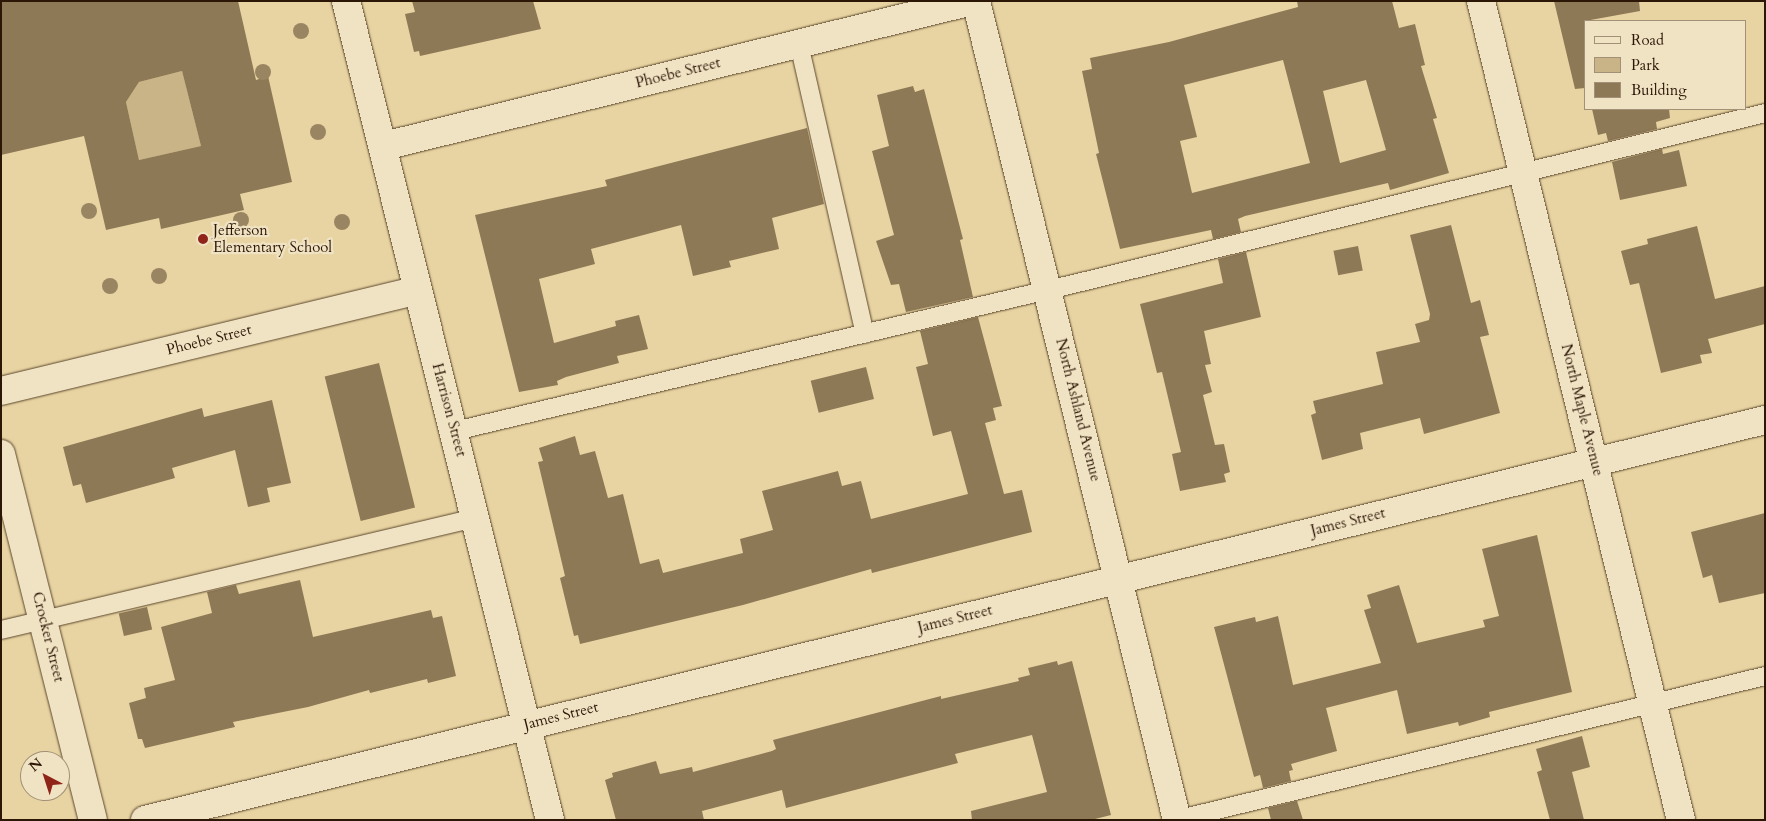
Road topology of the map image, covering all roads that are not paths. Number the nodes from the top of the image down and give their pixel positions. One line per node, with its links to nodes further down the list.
1 (346, 1): 7 (street, Harrison Street)
2 (972, 1): 5 (street, Phoebe Street)
3 (976, 1): 10 (street, North Ashland Avenue)
4 (1481, 1): 8 (street, North Maple Avenue)
5 (799, 44): 7 (street, Phoebe Street); 11 (lane)
6 (1765, 113): 8 (lane)
7 (384, 146): 9 (street, Harrison Street)
8 (1523, 174): 10 (lane); 16 (street, North Maple Avenue)
9 (417, 290): 12 (street, Phoebe Street); 14 (street, Harrison Street)
10 (1048, 290): 11 (lane); 18 (street, North Ashland Avenue)
11 (865, 334): 14 (lane)
12 (1, 391)
13 (1765, 420): 16 (street, James Street)
14 (455, 431): 17 (street, Harrison Street)
15 (1, 454): 19 (street, Crocker Street)
16 (1594, 462): 18 (street, James Street); 22 (street, North Maple Avenue)
17 (476, 518): 19 (lane); 23 (street, Harrison Street)
18 (1119, 579): 23 (street, James Street); 27 (street, North Ashland Avenue)
19 (44, 620): 20 (lane); 24 (street, Crocker Street)
20 (1, 630)
21 (1765, 676): 22 (lane)
22 (1653, 702): 27 (lane); 28 (street, North Maple Avenue)
23 (527, 725): 25 (street, James Street); 26 (street, Harrison Street)
24 (93, 820)
25 (145, 820)
26 (550, 820)
27 (1177, 820)
28 (1681, 820)

